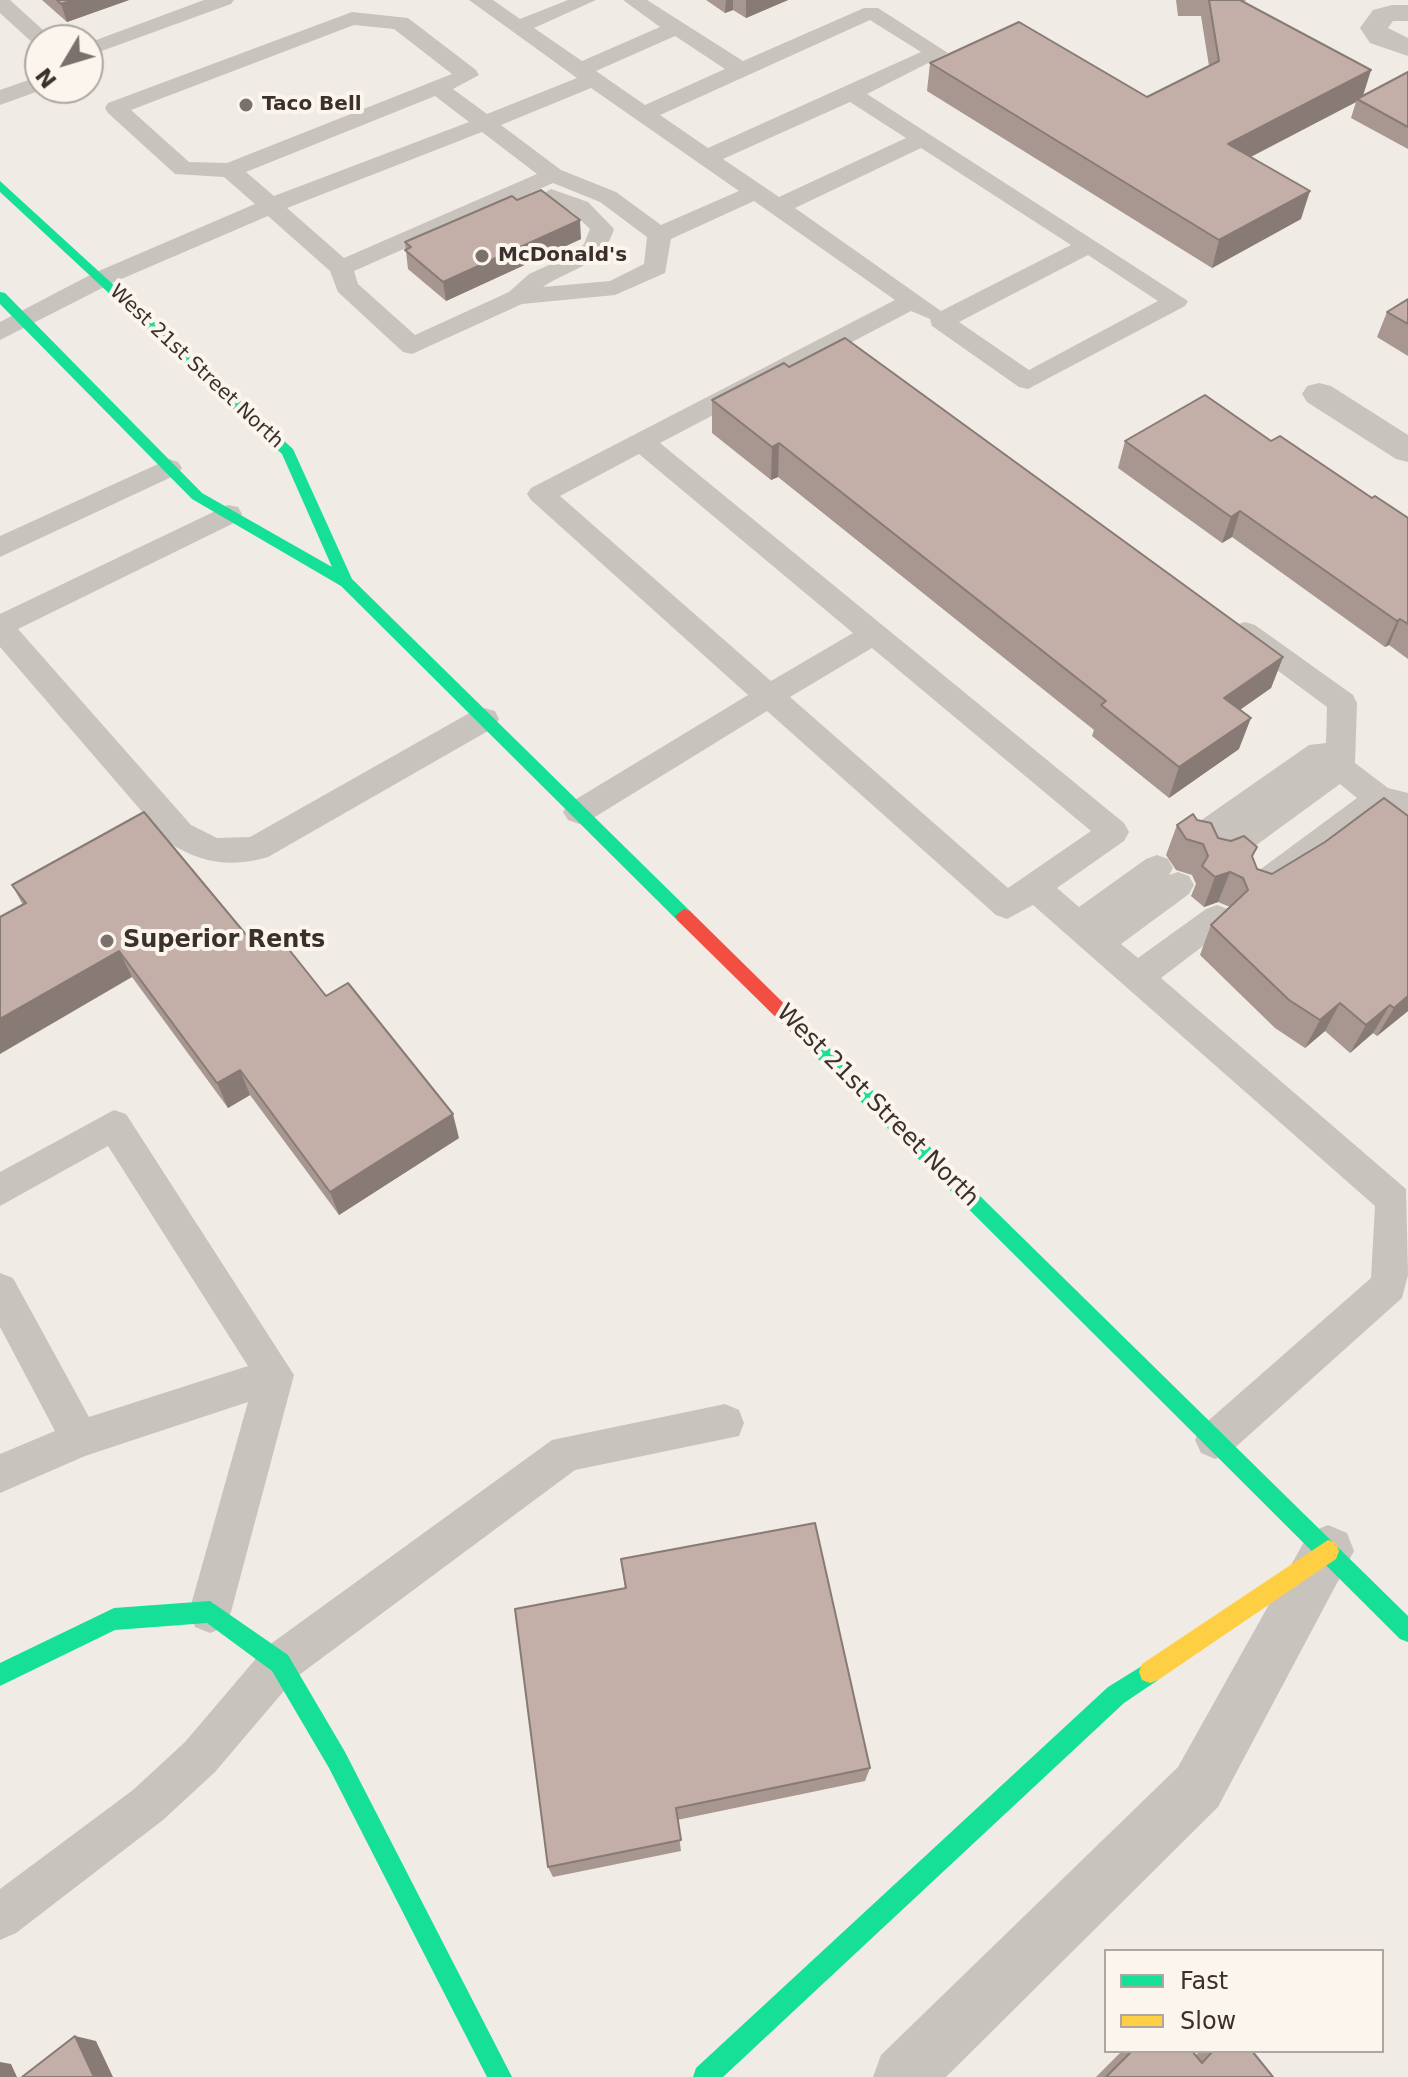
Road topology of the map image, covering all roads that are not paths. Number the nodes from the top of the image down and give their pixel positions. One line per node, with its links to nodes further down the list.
1 (224, 0): 10 (lane)
2 (479, 0): 8 (lane)
3 (586, 0): 8 (lane)
4 (633, 0): 9 (lane)
5 (8, 3): 7 (lane)
6 (1408, 13): 11 (street)
7 (28, 24)
8 (519, 27): 13 (lane)
9 (676, 28): 12 (lane); 13 (lane)
10 (104, 44)
11 (1408, 48)
12 (741, 70): 16 (lane); 18 (lane)
13 (587, 74): 18 (lane); 19 (lane)
14 (443, 85): 19 (lane); 22 (lane); 22 (lane)
15 (24, 89): 17 (lane)
16 (851, 93): 20 (lane); 21 (lane)
17 (0, 98)
18 (643, 114): 21 (lane)
19 (486, 125): 23 (lane); 26 (lane)
20 (922, 139): 27 (lane); 30 (lane)
21 (706, 158): 25 (lane)
22 (230, 170): 26 (lane)
23 (553, 175): 29 (lane); 31 (lane)
24 (0, 185): 32 (main road, West 21st Street North)
25 (755, 192): 27 (lane); 29 (lane)
26 (272, 207): 31 (lane); 32 (lane)
27 (778, 207): 35 (lane)
28 (590, 214): 31 (lane); 34 (lane); 34 (lane)
29 (659, 235): 34 (lane)
30 (1089, 245): 37 (lane); 37 (lane)
31 (341, 268): 34 (lane)
32 (101, 279): 36 (lane); 47 (main road, West 21st Street North)
33 (0, 296): 36 (main road, West 21st Street North)
34 (517, 297)
35 (912, 301): 37 (lane); 39 (lane)
36 (25, 321): 38 (lane); 44 (main road, West 21st Street North)
37 (941, 321)
38 (0, 332)
39 (842, 338): 40 (lane); 42 (lane)
40 (867, 356)
41 (1319, 394): 43 (street)
42 (642, 442): 50 (lane); 51 (lane)
43 (1408, 451)
44 (169, 468): 45 (main road, West 21st Street North); 46 (lane)
45 (228, 514): 47 (main road, West 21st Street North); 49 (lane)
46 (0, 547)
47 (346, 582): 52 (main road, West 21st Street North)
48 (1226, 618): 53 (lane)
49 (0, 627): 52 (lane)
50 (874, 634): 51 (lane); 55 (lane)
51 (769, 696): 54 (lane); 55 (lane)
52 (484, 719): 54 (main road, West 21st Street North)
53 (1372, 789): 53 (lane)
54 (579, 812): 64 (main road, West 21st Street North)
55 (1034, 887): 56 (lane)
56 (1108, 951): 56 (lane); 58 (lane)
57 (0, 1190): 61 (lane)
58 (1400, 1194): 59 (lane)
59 (1398, 1289): 64 (lane)
60 (0, 1290): 63 (lane)
61 (275, 1375): 63 (lane); 67 (lane)
62 (725, 1423): 69 (lane)
63 (80, 1439): 65 (lane)
64 (1215, 1440): 66 (main road, West 21st Street North)
65 (0, 1474)
66 (1328, 1551): 68 (main road, West 21st Street North); 73 (main road); 74 (street)
67 (210, 1612): 69 (main road); 70 (main road)
68 (1408, 1631)
69 (280, 1663): 71 (lane); 72 (main road)
70 (0, 1675)
71 (0, 1917)
72 (500, 2077)
73 (705, 2077)
74 (903, 2077)

